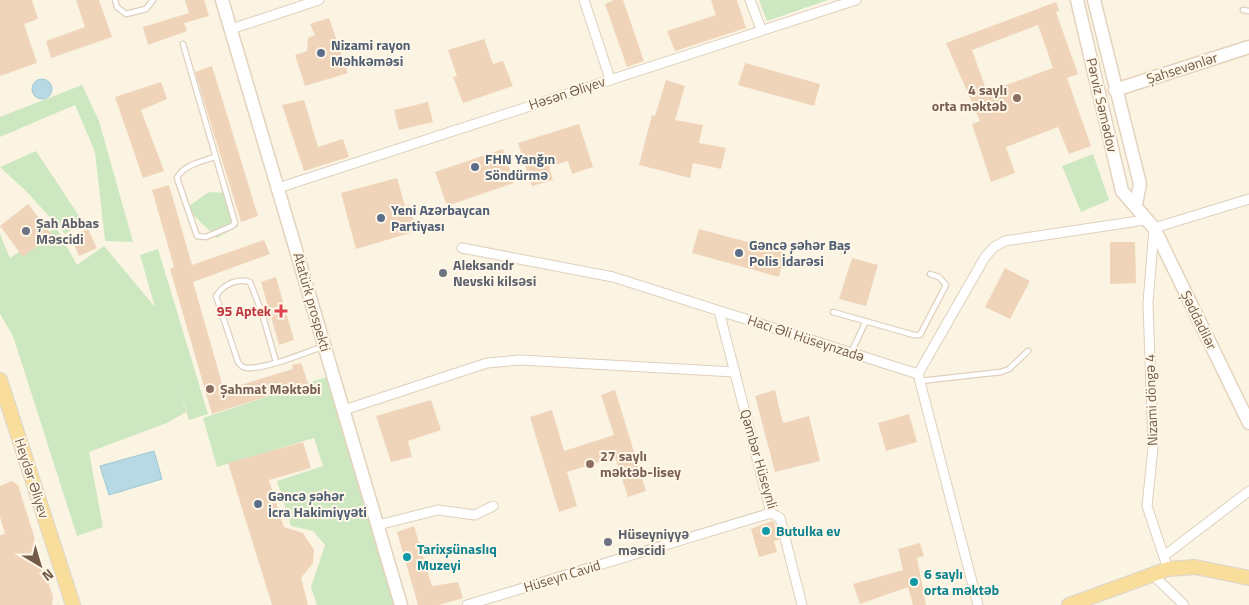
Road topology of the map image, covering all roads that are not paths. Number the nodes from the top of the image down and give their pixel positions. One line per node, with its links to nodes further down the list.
1 (115, 0): 2 (lane)
2 (152, 0)
3 (222, 0): 10 (street, Atatürk prospekti)
4 (319, 0): 10 (street)
5 (584, 0): 14 (street)
6 (750, 0): 11 (street)
7 (856, 0): 11 (street, Həsən Əliyev)
8 (1077, 0): 19 (street, Pərviz Səmədov)
9 (1094, 0): 15 (street, Pərviz Səmədov)
10 (231, 29): 17 (street, Atatürk prospekti)
11 (761, 29): 14 (street, Həsən Əliyev)
12 (183, 44): 16 (lane)
13 (1249, 46): 15 (street, Şahsevənlər)
14 (610, 79): 17 (street, Həsən Əliyev)
15 (1115, 90): 19 (street, Pərviz Səmədov)
16 (215, 157): 16 (lane)
17 (278, 188): 26 (street, Atatürk prospekti)
18 (1249, 199): 20 (street)
19 (1136, 204): 20 (street, Pərviz Səmədov)
20 (1150, 224): 31 (street); 34 (street, Şəddadilər); 39 (street, Nizami döngə 4)
21 (462, 248): 23 (street, Hacı Əli Hüseynzadə)
22 (930, 274): 25 (lane)
23 (719, 311): 28 (street, Hacı Əli Hüseynzadə); 30 (street, Qəmbər Hüseynli)
24 (833, 312): 25 (lane)
25 (865, 323): 28 (lane)
26 (325, 346): 29 (lane); 33 (street, Atatürk prospekti)
27 (1028, 351): 31 (lane)
28 (851, 353): 31 (street, Hacı Əli Hüseynzadə)
29 (276, 362): 29 (lane)
30 (735, 372): 33 (street); 37 (street, Qəmbər Hüseynli)
31 (919, 378): 46 (street)
32 (0, 380): 42 (main road, Heydər Əliyev)
33 (344, 410): 38 (street, Atatürk prospekti)
34 (1248, 419)
35 (1249, 491): 39 (street)
36 (493, 506): 38 (street)
37 (771, 513): 44 (street, Hüseyn Cavid); 45 (street, Qəmbər Hüseynli)
38 (378, 525): 43 (street, Atatürk prospekti)
39 (1166, 562): 40 (main road); 41 (main road)
40 (1153, 575): 47 (main road); 48 (street)
41 (1249, 578)
42 (73, 605)
43 (401, 605)
44 (468, 605)
45 (802, 605)
46 (978, 605)
47 (1069, 605)
48 (1184, 605)

